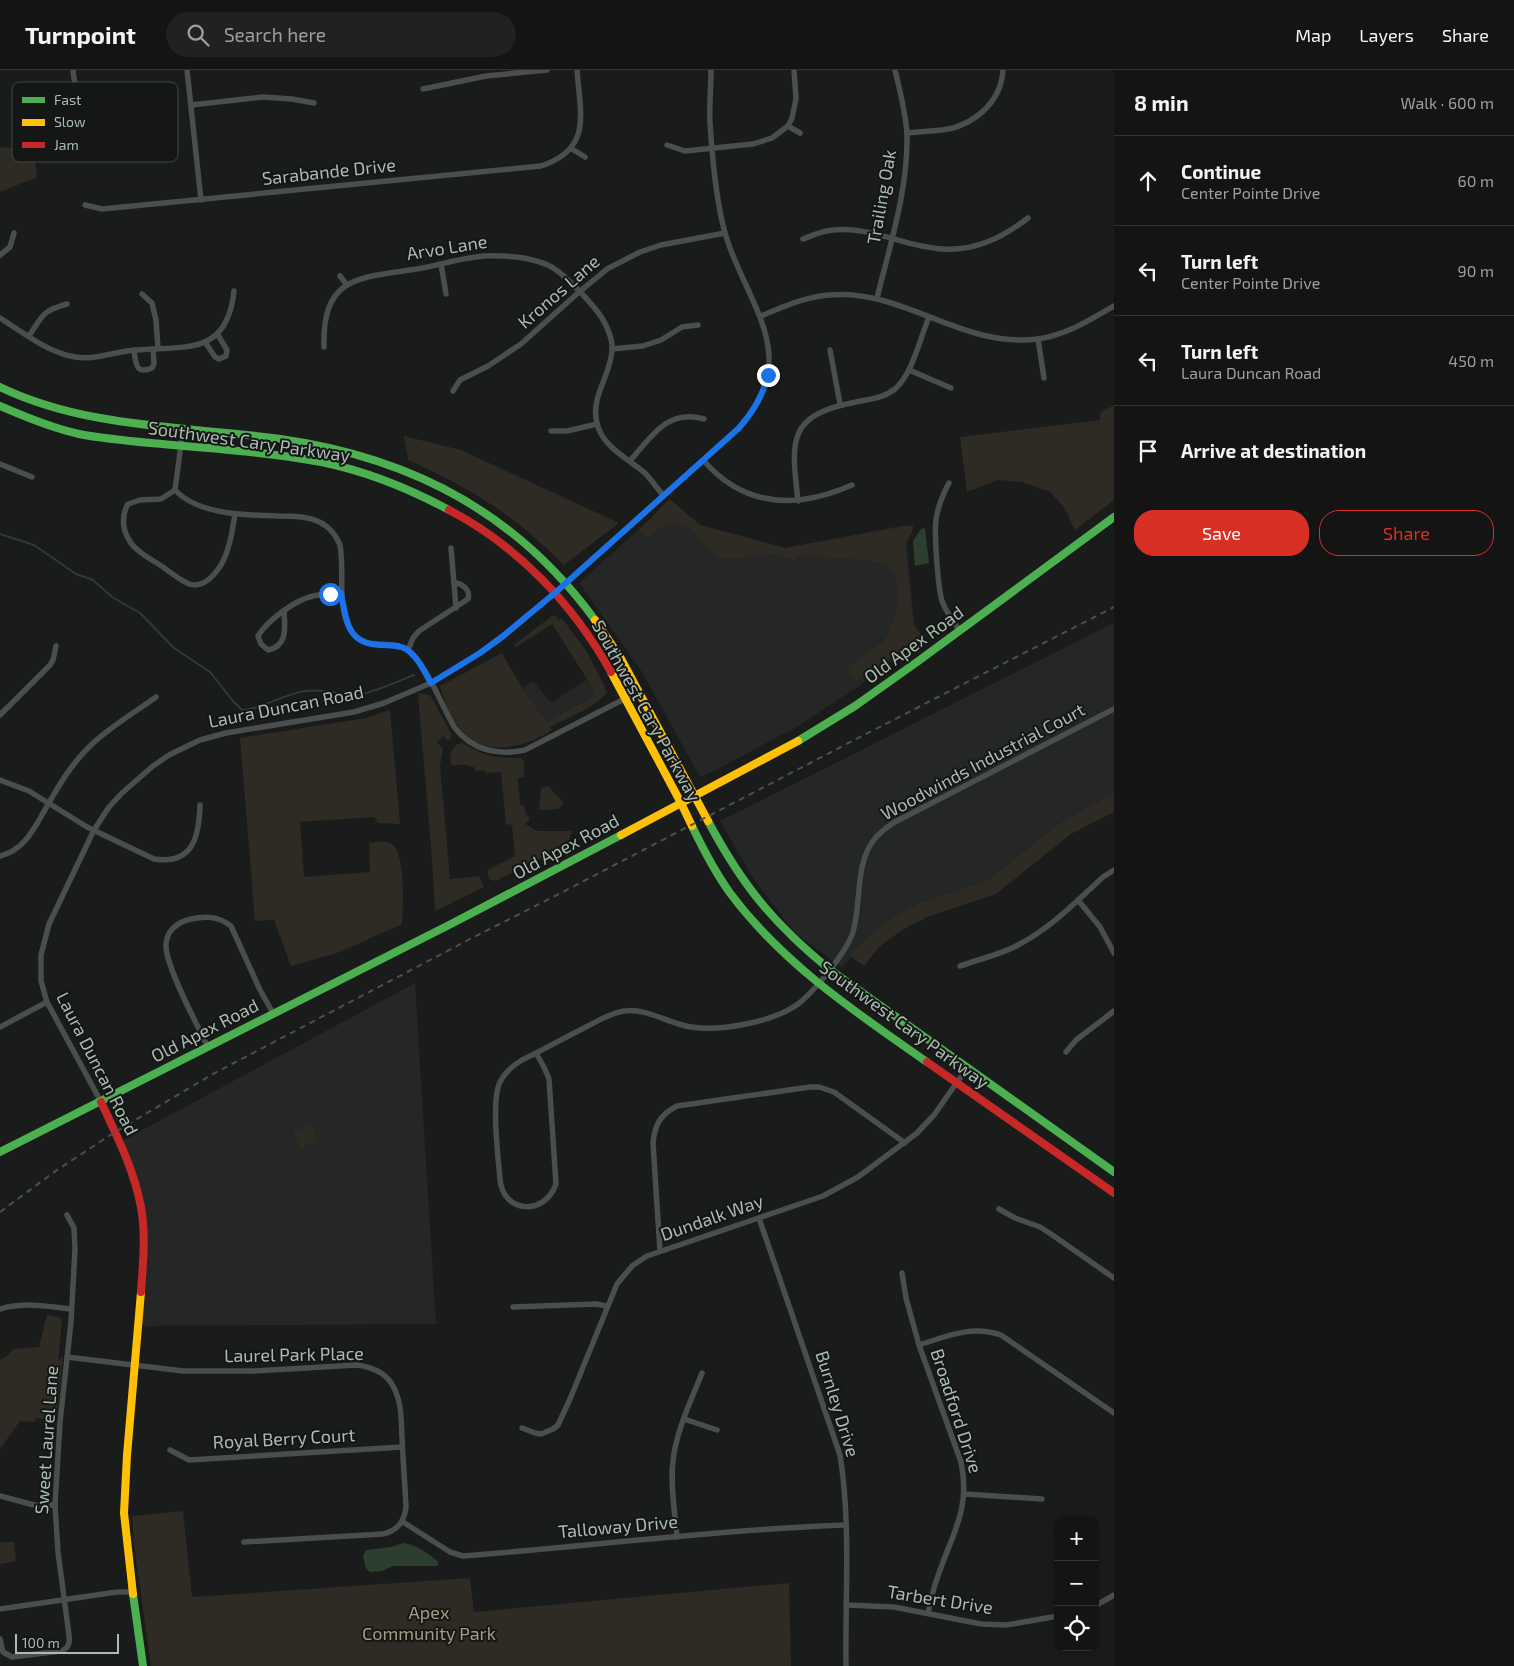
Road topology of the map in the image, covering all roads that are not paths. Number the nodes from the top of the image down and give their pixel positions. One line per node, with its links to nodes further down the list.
1 (187, 70): 10 (street)
2 (547, 70): 8 (street)
3 (576, 70): 16 (street)
4 (711, 70): 15 (street, Laura Duncan Road)
5 (794, 70): 11 (street)
6 (895, 70): 12 (street, Trailing Oak)
7 (1003, 70): 12 (street)
8 (423, 89)
9 (314, 104): 10 (street)
10 (191, 105): 18 (street)
11 (788, 126): 13 (street); 15 (street)
12 (907, 132): 23 (street, Trailing Oak)
13 (800, 133)
14 (667, 144): 15 (street)
15 (713, 148): 22 (street, Laura Duncan Road)
16 (572, 149): 17 (street); 18 (street, Sarabande Drive)
17 (585, 157)
18 (200, 200): 19 (street, Sarabande Drive)
19 (86, 205)
20 (1028, 218): 23 (street)
21 (14, 233): 25 (street)
22 (725, 233): 30 (street, Kronos Lane); 36 (street, Laura Duncan Road)
23 (892, 238): 24 (street); 33 (street, Trailing Oak)
24 (803, 239)
25 (0, 255)
26 (440, 264): 28 (street, Arvo Lane); 30 (street, Arvo Lane); 32 (street)
27 (340, 276): 28 (street)
28 (347, 285): 44 (street, Arvo Lane)
29 (234, 291): 40 (street)
30 (578, 292): 46 (street, Arvo Lane); 53 (street, Kronos Lane)
31 (142, 294): 45 (street)
32 (446, 294)
33 (877, 298): 36 (street); 37 (street)
34 (67, 304): 41 (street)
35 (1114, 306): 42 (street)
36 (761, 316): 62 (street, Laura Duncan Road)
37 (929, 317): 42 (street); 49 (street)
38 (0, 318): 41 (street)
39 (698, 325): 46 (street)
40 (218, 334): 43 (street); 43 (street)
41 (28, 336): 47 (street)
42 (1038, 339): 50 (street)
43 (205, 342): 45 (street)
44 (324, 347)
45 (156, 348): 47 (street); 47 (street)
46 (612, 349): 57 (street)
47 (134, 350)
48 (830, 350): 54 (street)
49 (909, 370): 52 (street); 54 (street)
50 (1044, 378)
51 (0, 387): 58 (main road, Southwest Cary Parkway)
52 (951, 388)
53 (453, 391)
54 (840, 404): 69 (street)
55 (0, 406): 60 (main road, Southwest Cary Parkway)
56 (704, 419): 61 (street)
57 (596, 424): 59 (street); 61 (street)
58 (183, 428): 60 (street); 73 (main road, Southwest Cary Parkway)
59 (551, 431)
60 (180, 446): 67 (street); 75 (main road, Southwest Cary Parkway)
61 (630, 461): 68 (street)
62 (704, 461): 68 (street, Laura Duncan Road); 69 (street)
63 (0, 464): 64 (street)
64 (32, 477)
65 (949, 483): 79 (street)
66 (852, 486): 69 (street)
67 (175, 490): 70 (street); 70 (street)
68 (663, 495): 73 (street, Laura Duncan Road)
69 (798, 501)
70 (234, 514): 76 (street)
71 (1114, 517): 79 (main road, Old Apex Road)
72 (451, 548): 74 (street)
73 (566, 582): 75 (street, Laura Duncan Road); 83 (main road, Southwest Cary Parkway)
74 (454, 583): 77 (street); 77 (street)
75 (556, 592): 82 (street, Laura Duncan Road); 85 (main road, Southwest Cary Parkway)
76 (341, 593): 78 (street); 81 (street)
77 (456, 608): 81 (street)
78 (284, 612): 78 (street)
79 (960, 631): 89 (main road, Old Apex Road)
80 (56, 646): 87 (street)
81 (408, 650): 82 (street)
82 (431, 683): 85 (street); 93 (street, Laura Duncan Road)
83 (638, 692): 85 (street); 89 (main road, Southwest Cary Parkway)
84 (156, 697): 90 (street)
85 (626, 698): 91 (main road, Southwest Cary Parkway)
86 (1114, 709): 99 (street, Woodwinds Industrial Court)
87 (0, 715)
88 (0, 780): 90 (street)
89 (695, 796): 91 (main road, Old Apex Road); 99 (main road, Southwest Cary Parkway)
90 (48, 803): 93 (street); 94 (street)
91 (681, 803): 100 (main road, Southwest Cary Parkway); 103 (main road, Old Apex Road)
92 (200, 805): 93 (street)
93 (94, 830): 101 (street, Laura Duncan Road)
94 (0, 856)
95 (1114, 870): 96 (street)
96 (1078, 900): 97 (street); 98 (street)
97 (1114, 953)
98 (960, 966)
99 (829, 969): 100 (street, Woodwinds Industrial Court); 108 (main road, Southwest Cary Parkway)
100 (818, 983): 107 (street, Woodwinds Industrial Court); 109 (main road, Southwest Cary Parkway)
101 (47, 1002): 104 (street); 110 (street, Laura Duncan Road)
102 (1114, 1011): 106 (street)
103 (273, 1013): 105 (main road, Old Apex Road); 105 (street)
104 (0, 1027)
105 (208, 1046): 110 (main road, Old Apex Road)
106 (1066, 1052)
107 (536, 1053): 107 (street, Woodwinds Industrial Court)
108 (967, 1068): 109 (street, Dundalk Way); 113 (main road, Southwest Cary Parkway)
109 (956, 1082): 111 (street, Dundalk Way); 114 (main road, Southwest Cary Parkway)
110 (101, 1102): 112 (main road, Old Apex Road); 127 (main road, Laura Duncan Road)
111 (905, 1143): 117 (street, Dundalk Way); 118 (street)
112 (0, 1152)
113 (1114, 1172)
114 (1114, 1193)
115 (999, 1209): 120 (street)
116 (67, 1215): 124 (street, Sweet Laurel Lane)
117 (759, 1218): 118 (street, Dundalk Way); 140 (street, Burnley Drive)
118 (660, 1251): 121 (street, Dundalk Way)
119 (902, 1273): 125 (street, Broadford Drive)
120 (1114, 1278)
121 (607, 1306): 122 (street); 131 (street, Dundalk Way)
122 (513, 1307)
123 (0, 1309): 124 (street)
124 (72, 1309): 126 (street, Sweet Laurel Lane)
125 (919, 1345): 129 (street); 135 (street, Broadford Drive)
126 (67, 1357): 127 (street, Laurel Park Place); 138 (street, Sweet Laurel Lane)
127 (136, 1365): 133 (street, Laurel Park Place); 143 (main road, Laura Duncan Road)
128 (702, 1373): 130 (street)
129 (1114, 1413)
130 (684, 1419): 132 (street); 141 (street)
131 (522, 1428)
132 (717, 1430)
133 (402, 1447): 134 (street, Royal Berry Court); 139 (street, Laurel Park Place)
134 (170, 1450)
135 (965, 1494): 137 (street); 149 (street, Broadford Drive)
136 (0, 1496): 138 (street)
137 (1042, 1499)
138 (55, 1505): 145 (street, Sweet Laurel Lane)
139 (403, 1522): 141 (street, Talloway Drive); 142 (street)
140 (845, 1525): 141 (street, Talloway Drive); 147 (street, Burnley Drive)
141 (677, 1537)
142 (244, 1542)
143 (132, 1592): 145 (street); 152 (main road, Laura Duncan Road)
144 (1114, 1595): 146 (street)
145 (64, 1600): 148 (street); 151 (street, Sweet Laurel Lane)
146 (1099, 1604)
147 (846, 1605): 149 (street, Tarbert Drive); 153 (street, Burnley Drive)
148 (0, 1609)
149 (928, 1614): 150 (street, Tarbert Drive)
150 (1054, 1617)
151 (0, 1640)
152 (143, 1666)
153 (846, 1666)

